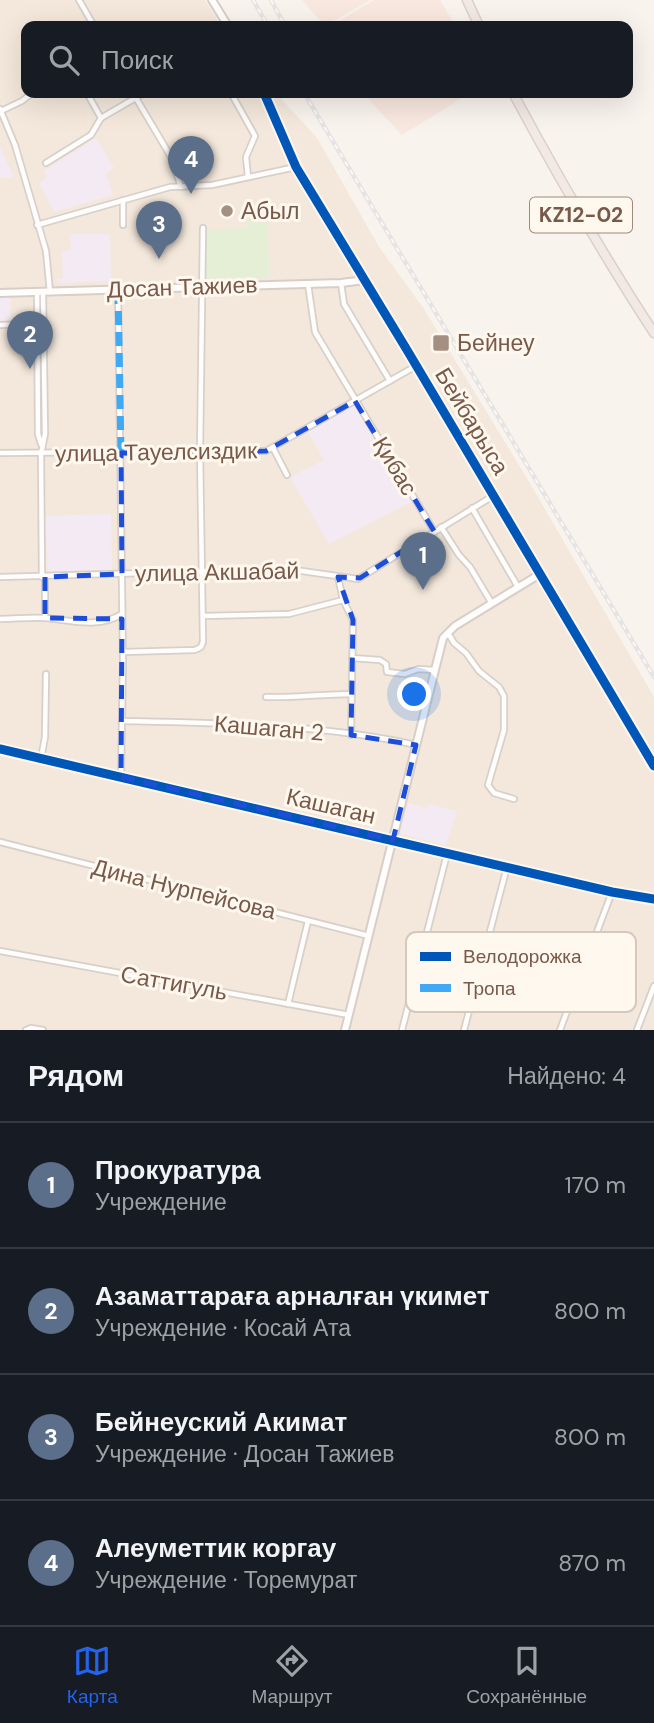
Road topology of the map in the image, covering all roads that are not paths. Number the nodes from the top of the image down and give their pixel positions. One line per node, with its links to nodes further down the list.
1 (79, 0): 4 (street)
2 (212, 0): 5 (street)
3 (467, 0): 6 (highway)
4 (91, 21)
5 (225, 21)
6 (478, 21)
7 (26, 98): 14 (street)
8 (90, 98): 15 (street)
9 (131, 98): 15 (street)
10 (137, 98): 19 (street)
11 (234, 98): 18 (street)
12 (266, 98): 17 (street, Бейбарыса)
13 (516, 98): 33 (highway, KZ12-02)
14 (1, 110): 21 (street)
15 (101, 118): 16 (street)
16 (46, 163)
17 (296, 167): 18 (street); 24 (street, Бейбарыса)
18 (248, 177): 19 (street)
19 (181, 187): 20 (street)
20 (123, 200): 21 (street); 22 (street)
21 (37, 225): 29 (street)
22 (123, 225)
23 (202, 228): 27 (street)
24 (365, 280): 25 (street, Досан Тажиев); 34 (street, Бейбарыса)
25 (341, 283): 26 (street, Досан Тажиев); 35 (street)
26 (308, 284): 27 (street, Досан Тажиев); 37 (street, Қибас)
27 (201, 286): 28 (street, Досан Тажиев); 39 (street)
28 (118, 290): 29 (street, Досан Тажиев); 41 (street)
29 (44, 292): 30 (street, Досан Тажиев); 31 (street); 36 (street)
30 (0, 293)
31 (38, 324): 32 (street); 36 (street)
32 (0, 325)
33 (654, 333)
34 (416, 366): 35 (street, улица Тауелсиздик); 44 (street, Бейбарыса)
35 (390, 381): 37 (street, улица Тауелсиздик)
36 (41, 385): 42 (street)
37 (355, 401): 38 (street, улица Тауелсиздик); 47 (street, Қибас)
38 (274, 448): 39 (street, улица Тауелсиздик); 43 (street)
39 (200, 452): 41 (street, улица Тауелсиздик); 48 (street)
40 (0, 453): 42 (street, улица Тауелсиздик)
41 (121, 453): 42 (street, улица Тауелсиздик); 49 (street)
42 (41, 454): 52 (street)
43 (288, 475)
44 (493, 496): 45 (street, улица Акшабай); 50 (street, Бейбарыса)
45 (472, 508): 46 (street, улица Акшабай); 54 (street)
46 (441, 527): 47 (street, улица Акшабай); 56 (street)
47 (434, 531): 53 (street, улица Акшабай)
48 (202, 571): 49 (street, улица Акшабай); 53 (street, улица Акшабай); 58 (street)
49 (122, 574): 52 (street, улица Акшабай); 57 (street)
50 (540, 575): 54 (street); 73 (street, Бейбарыса)
51 (0, 577): 52 (street, улица Акшабай)
52 (44, 577): 59 (street)
53 (338, 577): 55 (street)
54 (518, 587): 56 (street)
55 (343, 600): 58 (street); 63 (street)
56 (491, 602): 61 (street)
57 (122, 614): 59 (street); 62 (street)
58 (203, 616): 62 (street)
59 (45, 618): 60 (street)
60 (0, 619)
61 (448, 632): 64 (street); 75 (street)
62 (123, 652): 68 (street)
63 (352, 658): 64 (street); 66 (street)
64 (434, 670): 70 (street)
65 (46, 674): 72 (street)
66 (352, 694): 67 (street); 69 (street)
67 (266, 697)
68 (122, 721): 69 (street, Кашаган 2); 74 (street)
69 (351, 735): 70 (street, Кашаган 2)
70 (416, 745): 76 (street)
71 (0, 749): 72 (street, Кашаган)
72 (41, 759): 74 (street, Кашаган)
73 (654, 766)
74 (121, 777): 76 (street, Кашаган)
75 (514, 799)
76 (393, 841): 78 (street, Кашаган); 86 (street)
77 (0, 842): 82 (street, Дина Нурпейсова)
78 (447, 853): 79 (street, Кашаган); 83 (street)
79 (507, 867): 80 (street, Кашаган); 84 (street)
80 (612, 892): 81 (street, Кашаган); 85 (street)
81 (654, 899)
82 (308, 920): 86 (street, Дина Нурпейсова); 89 (street)
83 (427, 932)
84 (490, 932)
85 (597, 932)
86 (369, 936): 93 (street)
87 (0, 951): 89 (street, Саттигуль)
88 (654, 986): 100 (street)
89 (288, 1004): 93 (street, Саттигуль)
90 (407, 1012): 97 (street)
91 (469, 1012): 98 (street)
92 (567, 1012): 99 (street)
93 (349, 1015): 96 (street)
94 (26, 1030): 95 (street)
95 (43, 1030)
96 (345, 1030)
97 (402, 1030)
98 (464, 1030)
99 (560, 1030)
100 (637, 1030)

